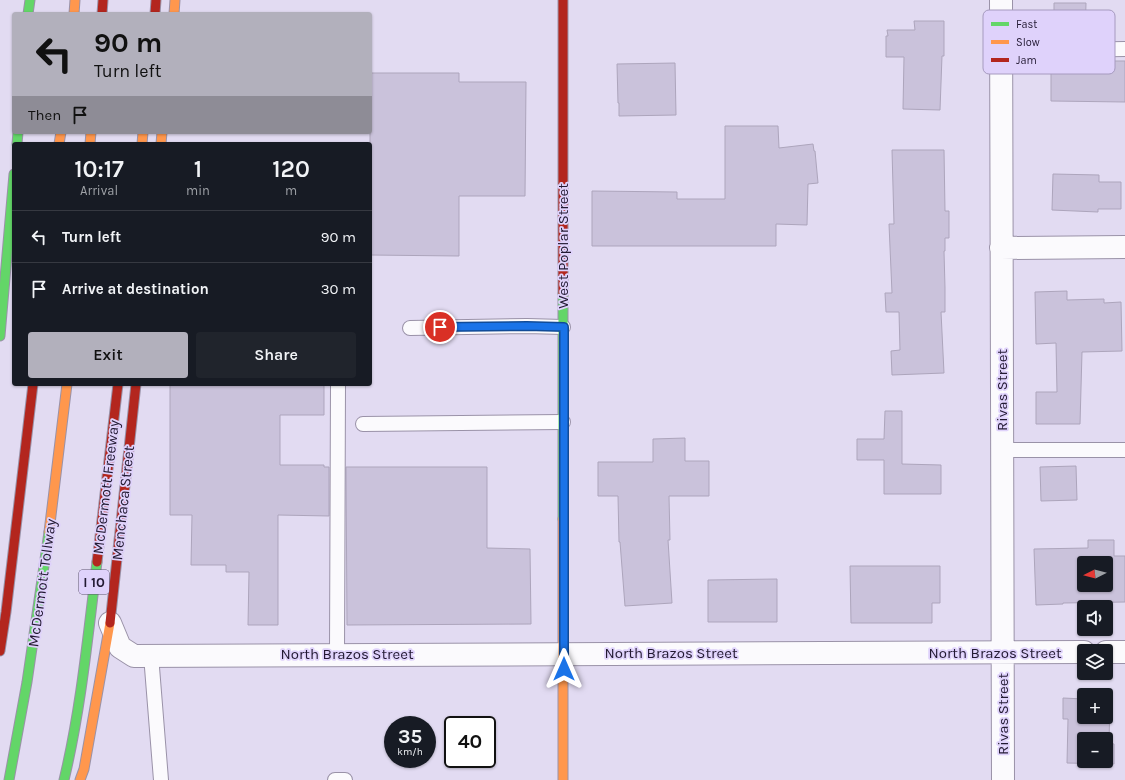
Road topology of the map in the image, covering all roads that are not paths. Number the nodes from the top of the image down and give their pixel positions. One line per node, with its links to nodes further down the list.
1 (30, 0): 9 (main road)
2 (75, 0): 10 (main road)
3 (103, 0): 11 (main road)
4 (156, 0): 12 (main road)
5 (175, 0): 13 (main road)
6 (563, 0): 20 (main road, West Poplar Street)
7 (1000, 0): 8 (street, Rivas Street)
8 (1000, 10)
9 (28, 12)
10 (74, 12)
11 (102, 12)
12 (155, 12)
13 (174, 12)
14 (1115, 49): 15 (lane)
15 (1125, 49)
16 (1001, 74): 19 (street, Rivas Street)
17 (12, 197): 22 (main road)
18 (1125, 247): 19 (street)
19 (1001, 248): 30 (street, Rivas Street)
20 (564, 327): 21 (lane); 28 (main road, West Poplar Street)
21 (410, 328)
22 (0, 336)
23 (33, 386): 33 (main road, McDermott Tollway)
24 (67, 386): 41 (main road, McDermott Tollway)
25 (118, 386): 42 (main road, McDermott Freeway / I 10)
26 (136, 386): 32 (main road, Menchaca Street)
27 (338, 386): 38 (lane)
28 (563, 422): 29 (lane); 39 (main road, West Poplar Street)
29 (363, 424)
30 (1002, 450): 31 (lane); 37 (street, Rivas Street)
31 (1125, 450)
32 (110, 623): 40 (street, North Brazos Street); 43 (main road, Menchaca Street)
33 (0, 651)
34 (1077, 652): 37 (street, North Brazos Street)
35 (1113, 652): 36 (street)
36 (1125, 652)
37 (1003, 653): 39 (street, North Brazos Street); 48 (street, Rivas Street)
38 (337, 654): 39 (street, North Brazos Street); 40 (street, North Brazos Street)
39 (564, 654): 47 (main road, West Poplar Street)
40 (151, 655): 44 (lane)
41 (9, 780)
42 (64, 780)
43 (80, 780)
44 (161, 780)
45 (335, 780): 46 (lane)
46 (345, 780)
47 (563, 780)
48 (1003, 780)

